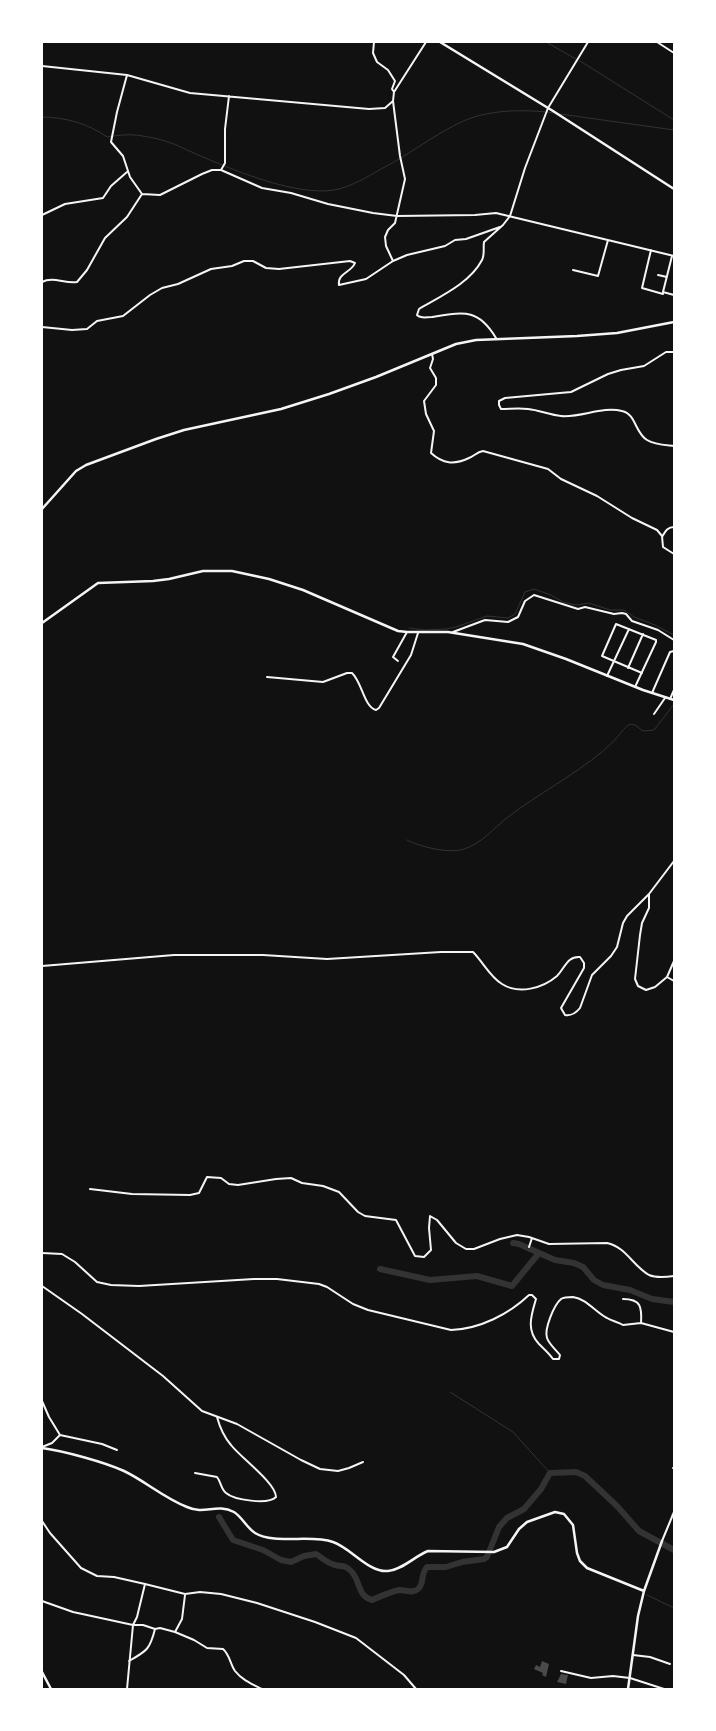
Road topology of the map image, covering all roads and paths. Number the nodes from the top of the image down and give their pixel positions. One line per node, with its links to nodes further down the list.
1 (374, 42): 9 (street)
2 (426, 42): 9 (street)
3 (440, 42): 12 (street)
4 (588, 42): 12 (street)
5 (657, 42): 6 (street)
6 (674, 53)
7 (42, 66): 8 (street)
8 (127, 75): 10 (street); 14 (street)
9 (394, 92): 11 (street)
10 (229, 96): 11 (street); 13 (street)
11 (393, 101): 18 (street)
12 (548, 109): 15 (street); 19 (street)
13 (222, 168): 16 (street); 18 (street)
14 (127, 172): 16 (street); 17 (street)
15 (674, 189)
16 (142, 194): 28 (street)
17 (42, 215)
18 (397, 216): 19 (street); 24 (street)
19 (510, 216): 20 (street); 21 (street)
20 (500, 227): 24 (street); 33 (street)
21 (608, 240): 22 (street); 25 (street)
22 (651, 250): 23 (street); 29 (street)
23 (673, 256): 27 (street)
24 (393, 261): 32 (street)
25 (572, 270)
26 (658, 275): 27 (street)
27 (667, 277): 29 (street)
28 (42, 282)
29 (663, 292): 30 (street)
30 (674, 295)
31 (674, 322): 33 (street)
32 (42, 327)
33 (496, 338): 35 (street)
34 (674, 352): 36 (street)
35 (432, 354): 37 (street); 39 (street)
36 (674, 446)
37 (42, 510)
38 (674, 527): 39 (street)
39 (662, 538): 40 (street)
40 (674, 554)
41 (42, 623): 43 (street)
42 (629, 629): 46 (street); 50 (street); 50 (street)
43 (407, 632): 44 (street); 49 (street)
44 (418, 632): 45 (street); 54 (street)
45 (452, 633): 47 (street); 53 (street)
46 (643, 634): 51 (street); 52 (street)
47 (674, 640)
48 (674, 651): 57 (street)
49 (398, 661)
50 (614, 661): 51 (street); 53 (street)
51 (628, 668): 52 (street)
52 (642, 673): 55 (street)
53 (607, 676): 55 (street)
54 (267, 677)
55 (635, 687): 57 (street)
56 (674, 690): 59 (street)
57 (652, 694): 58 (street)
58 (665, 698): 59 (street); 61 (street)
59 (670, 699): 60 (street)
60 (674, 700)
61 (654, 714)
62 (674, 862): 63 (street)
63 (649, 894): 65 (street); 66 (street)
64 (674, 961): 66 (street)
65 (42, 966)
66 (667, 977): 67 (street)
67 (674, 981)
68 (90, 1188): 69 (street)
69 (532, 1238): 70 (street); 72 (street)
70 (529, 1247)
71 (42, 1253): 75 (street)
72 (674, 1276)
73 (42, 1286): 78 (street)
74 (623, 1299): 75 (street)
75 (641, 1323): 76 (street)
76 (674, 1332)
77 (42, 1401): 79 (street)
78 (217, 1417): 82 (street); 83 (street)
79 (60, 1435): 80 (street); 81 (street)
80 (42, 1448): 89 (street)
81 (117, 1450)
82 (363, 1462)
83 (195, 1473)
84 (674, 1512): 85 (street)
85 (673, 1516): 87 (street)
86 (42, 1521): 88 (street)
87 (662, 1541): 89 (street)
88 (145, 1584): 90 (street); 92 (street)
89 (644, 1591): 95 (street)
90 (185, 1594): 94 (street); 104 (street)
91 (42, 1601): 92 (street)
92 (133, 1625): 93 (street); 96 (street)
93 (155, 1629): 94 (street); 96 (street)
94 (175, 1632): 103 (street)
95 (633, 1655): 97 (street); 100 (street)
96 (129, 1661): 102 (street)
97 (670, 1664)
98 (561, 1671): 100 (street)
99 (42, 1672): 101 (street)
100 (630, 1678): 105 (street); 106 (street)
101 (51, 1689)
102 (128, 1689)
103 (262, 1689)
104 (416, 1689)
105 (628, 1689)
106 (664, 1689)

